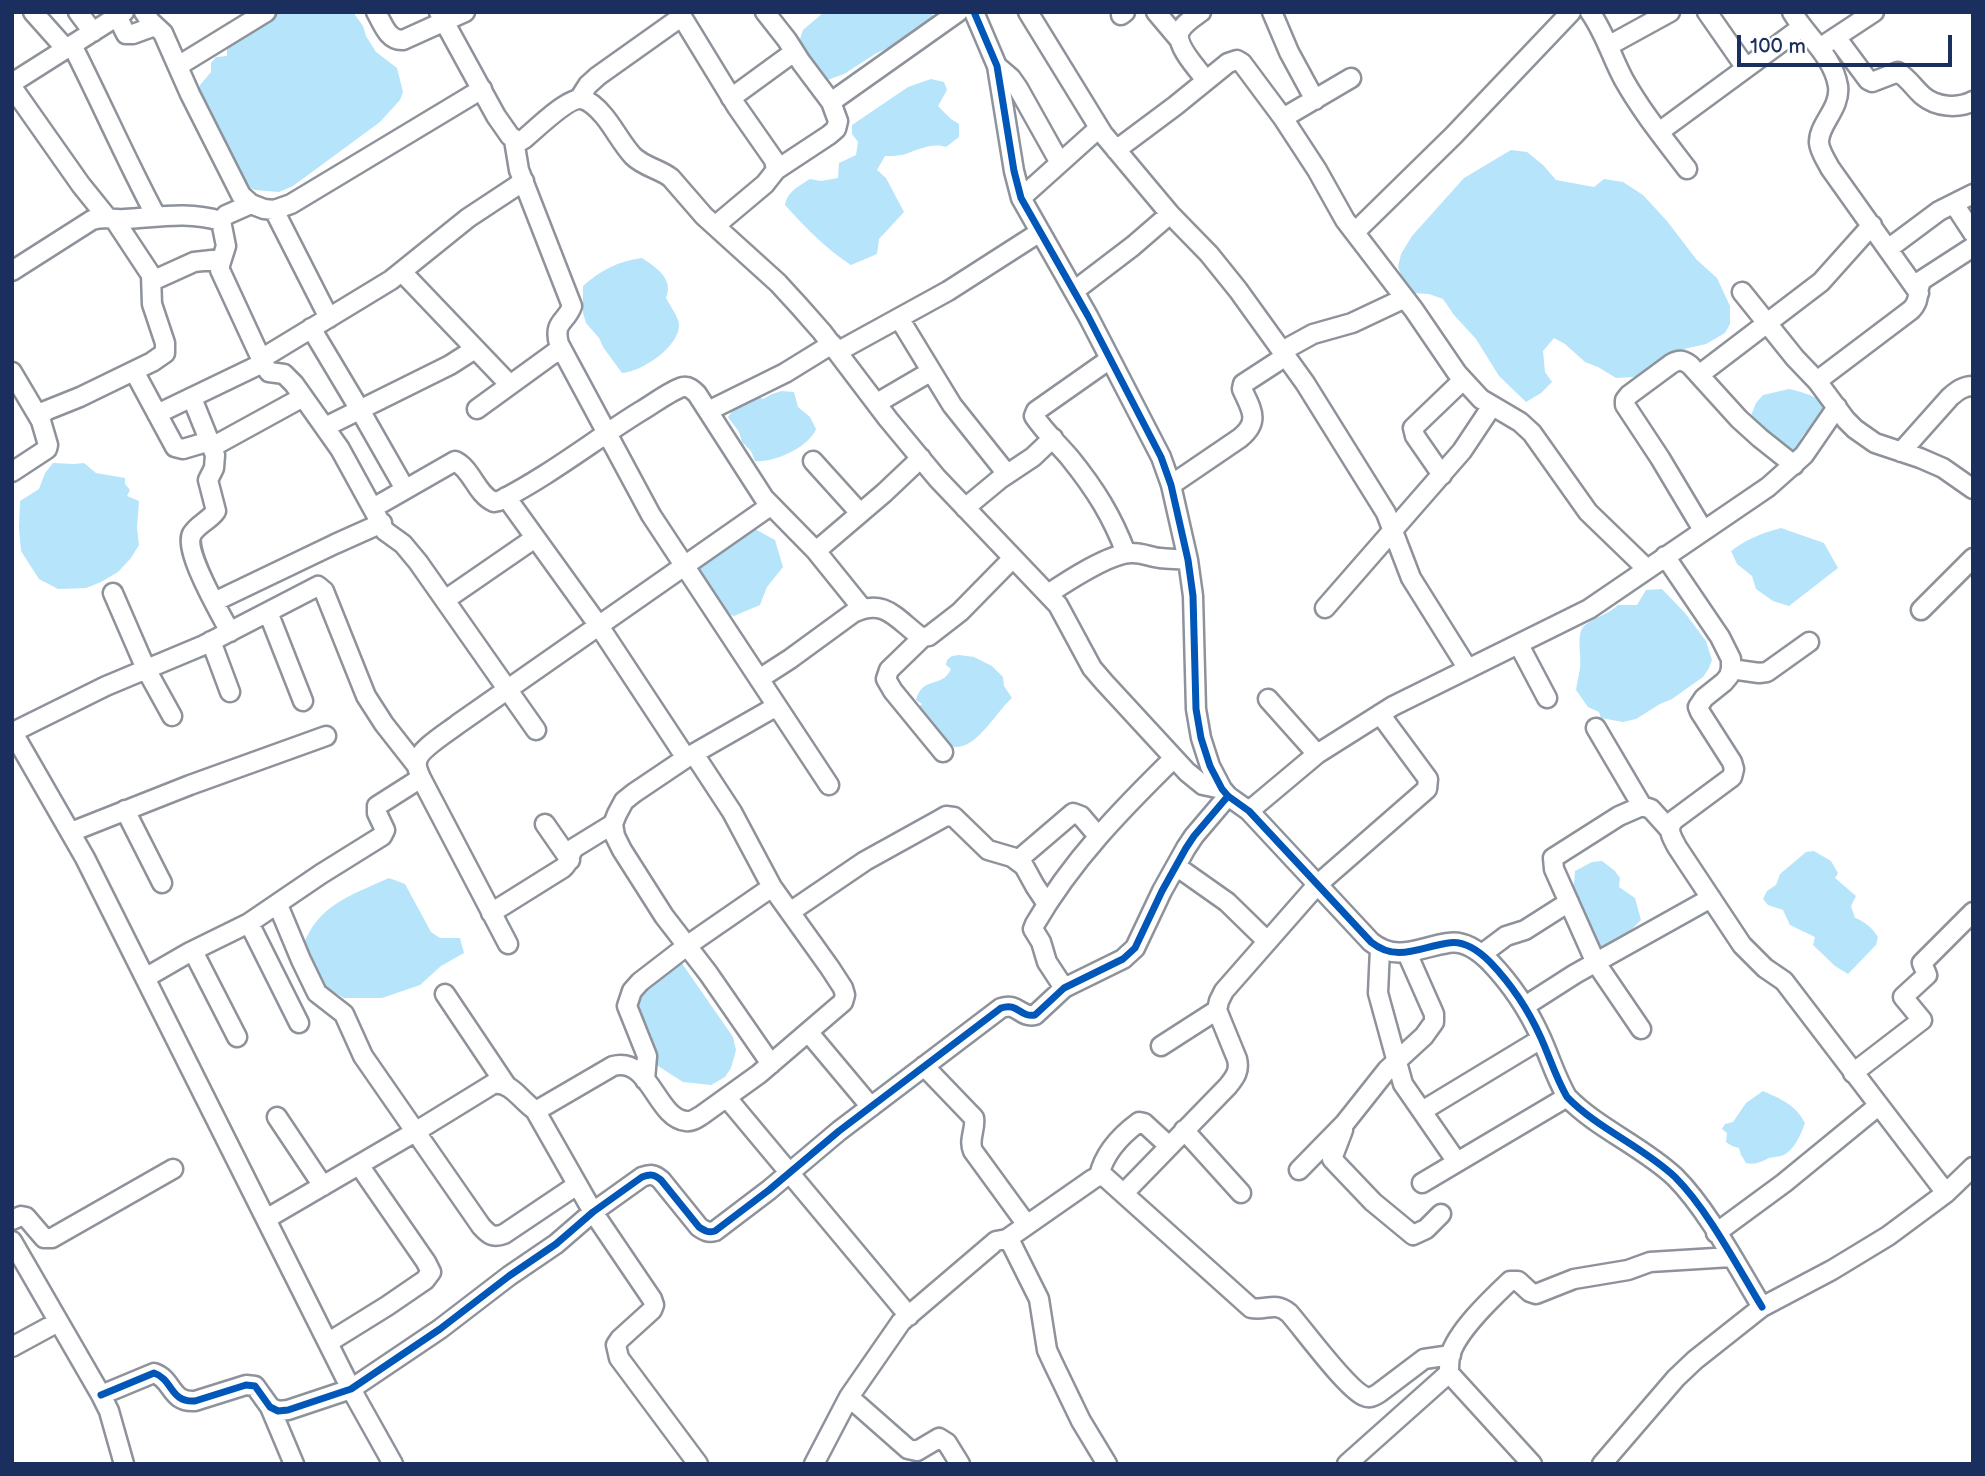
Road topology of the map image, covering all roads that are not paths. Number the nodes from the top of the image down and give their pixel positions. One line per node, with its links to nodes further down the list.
1 (33, 12): 27 (street)
2 (78, 12): 23 (street)
3 (266, 12): 30 (street)
4 (376, 12): 20 (street)
5 (465, 12): 20 (street)
6 (765, 12): 29 (street)
7 (958, 12): 41 (street)
8 (974, 12): 31 (street)
9 (1028, 12): 43 (street)
10 (1156, 12): 25 (street)
11 (1201, 12): 25 (street)
12 (1272, 12): 39 (street)
13 (1571, 12): 63 (street)
14 (1590, 12): 26 (street)
15 (1670, 12): 26 (street)
16 (1707, 12): 32 (street)
17 (1874, 12): 24 (street)
18 (118, 14): 21 (street); 23 (street)
19 (680, 15): 37 (street); 38 (street)
20 (441, 17): 36 (street)
21 (150, 19): 30 (street)
22 (1797, 19): 28 (street); 32 (street)
23 (93, 32): 27 (street)
24 (1836, 37): 28 (street); 40 (street)
25 (1178, 38): 34 (street)
26 (1608, 46): 44 (street)
27 (69, 47): 35 (street); 57 (street)
28 (1820, 48): 60 (street)
29 (794, 52): 37 (street); 41 (street)
30 (178, 66): 53 (street)
31 (997, 66): 47 (street); 52 (street)
32 (1746, 68): 44 (street)
33 (1351, 78): 39 (street)
34 (1206, 80): 42 (street); 46 (street)
35 (12, 85): 58 (street)
36 (482, 89): 45 (street); 55 (street)
37 (731, 98): 49 (street)
38 (579, 99): 45 (street); 61 (street)
39 (1315, 100): 42 (street)
40 (1973, 101)
41 (831, 103): 49 (street)
42 (1283, 118): 63 (street)
43 (1099, 128): 46 (street); 47 (street)
44 (1659, 132): 48 (street)
45 (514, 140): 50 (street)
46 (1116, 150): 56 (street)
47 (1060, 163): 52 (street)
48 (1687, 169)
49 (776, 170): 61 (street)
50 (524, 181): 69 (street); 79 (street)
51 (1973, 194): 54 (street)
52 (1021, 198): 62 (street)
53 (251, 204): 55 (street); 59 (street)
54 (1954, 204): 64 (street); 66 (street)
55 (274, 210): 75 (street)
56 (1170, 214): 71 (street); 82 (street)
57 (156, 216): 58 (street); 59 (street)
58 (110, 218): 68 (street); 70 (street)
59 (221, 221): 67 (street)
60 (1872, 225): 66 (street); 77 (street)
61 (715, 226): 80 (street)
62 (1040, 232): 71 (street); 76 (street)
63 (1355, 232): 74 (street)
64 (1973, 233)
65 (1973, 247): 73 (street)
66 (1888, 249): 73 (street)
67 (221, 259): 70 (street); 84 (street)
68 (12, 271)
69 (402, 272): 75 (street); 81 (street)
70 (152, 281): 85 (street)
71 (1074, 291): 83 (street)
72 (1742, 292): 77 (street)
73 (1919, 293): 90 (street)
74 (1405, 298): 82 (street); 89 (street)
75 (328, 318): 78 (street)
76 (899, 318): 80 (street); 87 (street)
77 (1767, 323): 88 (street); 90 (street)
78 (311, 328): 84 (street); 99 (street)
79 (561, 348): 91 (street); 104 (street)
80 (835, 348): 95 (street); 100 (street)
81 (475, 349): 91 (street); 99 (street)
82 (1284, 353): 114 (street); 123 (street)
83 (1111, 359): 105 (street); 114 (street)
84 (262, 361): 93 (street); 94 (street)
85 (134, 370): 101 (street); 102 (street)
86 (12, 372): 102 (street)
87 (930, 372): 95 (street); 112 (street)
88 (1699, 375): 110 (street); 122 (street)
89 (1463, 380): 96 (street); 113 (street)
90 (1817, 381): 97 (street)
91 (510, 385): 98 (street)
92 (1973, 386): 107 (street)
93 (303, 397): 103 (street); 106 (street)
94 (192, 398): 101 (street); 106 (street)
95 (877, 403): 108 (street)
96 (1492, 406): 113 (street); 132 (street)
97 (1837, 407): 107 (street); 110 (street)
98 (477, 409)
99 (360, 410): 103 (street); 115 (street)
100 (708, 411): 104 (street); 118 (street)
101 (157, 414): 106 (street)
102 (41, 421): 111 (street)
103 (325, 427): 121 (street)
104 (607, 432): 117 (street); 131 (street)
105 (1053, 438): 112 (street); 126 (street)
106 (211, 444): 136 (street)
107 (1901, 453): 116 (street)
108 (921, 458): 119 (street); 120 (street)
109 (813, 461): 120 (street)
110 (1794, 465): 122 (street)
111 (12, 472)
112 (1007, 474): 119 (street)
113 (1442, 475): 123 (street)
114 (1171, 485): 130 (street)
115 (405, 489): 117 (street); 121 (street)
116 (1973, 489)
117 (506, 497): 124 (street)
118 (770, 506): 125 (street); 131 (street)
119 (965, 508): 128 (street)
120 (860, 513): 125 (street)
121 (377, 516): 135 (street); 136 (street)
122 (1703, 530): 127 (street)
123 (1394, 532): 138 (street); 148 (street)
124 (535, 538): 135 (street); 141 (street)
125 (816, 551): 137 (street)
126 (1126, 553): 130 (street); 134 (street)
127 (1665, 556): 132 (street); 149 (street)
128 (1013, 558): 134 (street); 143 (street)
129 (1973, 558): 139 (street)
130 (1188, 560): 169 (street)
131 (684, 565): 141 (street); 150 (street)
132 (1647, 569): 146 (street)
133 (113, 593): 147 (street)
134 (1048, 594): 166 (street)
135 (445, 600): 151 (street)
136 (214, 602): 142 (street)
137 (862, 608): 143 (street); 150 (street)
138 (1325, 608)
139 (1921, 610)
140 (268, 612): 142 (street); 155 (street); 167 (street)
141 (600, 626): 151 (street); 165 (street)
142 (230, 632): 144 (street)
143 (923, 637): 163 (street)
144 (211, 641): 147 (street); 152 (street)
145 (1809, 642): 149 (street)
146 (1519, 645): 148 (street); 153 (street)
147 (146, 669): 158 (street); 161 (street)
148 (1468, 669): 157 (street)
149 (1731, 669): 175 (street)
150 (759, 679): 156 (street)
151 (507, 691): 160 (street); 167 (street)
152 (230, 692)
153 (1547, 698)
154 (1268, 699): 164 (street)
155 (303, 701)
156 (777, 706): 165 (street); 168 (street)
157 (1380, 713): 164 (street); 182 (street)
158 (172, 716)
159 (1596, 728): 170 (street)
160 (536, 730)
161 (13, 731): 176 (street)
162 (326, 736): 171 (street)
163 (943, 752)
164 (1317, 754): 172 (street)
165 (690, 756): 174 (street); 183 (street)
166 (1174, 758): 169 (street); 177 (street)
167 (419, 772): 187 (street); 190 (street)
168 (829, 785)
169 (1225, 792): 172 (street); 180 (street)
170 (1642, 806): 175 (street); 185 (street)
171 (125, 810): 176 (street); 181 (street)
172 (1249, 811): 182 (street)
173 (545, 824): 178 (street)
174 (613, 824): 178 (street); 194 (street)
175 (1670, 828): 184 (street)
176 (71, 832): 200 (street)
177 (1098, 836): 179 (street); 186 (street)
178 (570, 860): 190 (street)
179 (1018, 860): 186 (street); 188 (street)
180 (1176, 866): 192 (street); 201 (street)
181 (162, 883)
182 (1317, 885): 192 (street); 195 (street)
183 (772, 887): 188 (street); 194 (street)
184 (1711, 898): 199 (street); 214 (street)
185 (1569, 902): 198 (street); 199 (street)
186 (1047, 904): 201 (street)
187 (278, 905): 191 (street); 226 (street)
188 (790, 912): 207 (street)
189 (1973, 912): 214 (street)
190 (492, 913): 193 (street)
191 (250, 923): 196 (street); 205 (street)
192 (1267, 941): 204 (street)
193 (508, 944)
194 (688, 945): 212 (street); 215 (street)
195 (1380, 949): 197 (street); 211 (street)
196 (193, 951): 200 (street); 208 (street)
197 (1407, 953): 198 (street); 211 (street)
198 (1482, 954): 203 (street)
199 (1596, 963): 203 (street); 206 (street)
200 (145, 978): 243 (street)
201 (1064, 988): 213 (street)
202 (445, 994): 216 (street)
203 (1525, 1006): 209 (street)
204 (1217, 1010): 210 (street); 225 (street)
205 (299, 1023)
206 (1641, 1029)
207 (808, 1033): 212 (street); 220 (street)
208 (237, 1037)
209 (1541, 1039): 217 (street); 222 (street)
210 (1161, 1046)
211 (1396, 1061): 222 (street); 224 (street)
212 (771, 1064): 218 (street)
213 (924, 1066): 220 (street); 245 (street)
214 (1853, 1073): 219 (street)
215 (645, 1080): 218 (street); 221 (street)
216 (506, 1085): 221 (street); 226 (street)
217 (1567, 1097): 228 (street); 246 (street)
218 (727, 1098): 233 (street)
219 (1878, 1106): 239 (street); 246 (street)
220 (871, 1107): 233 (street)
221 (535, 1110): 236 (street)
222 (1422, 1111): 228 (street)
223 (278, 1117): 237 (street)
224 (1345, 1123): 232 (street); 242 (street)
225 (1184, 1130): 227 (street); 238 (street)
226 (415, 1132): 229 (street); 236 (street)
227 (1169, 1146): 234 (street); 240 (street)
228 (1457, 1162): 235 (street)
229 (359, 1165): 237 (street); 253 (street)
230 (1973, 1167): 239 (street)
231 (173, 1169): 244 (street)
232 (1299, 1170)
233 (789, 1174): 241 (street); 251 (street)
234 (1099, 1176): 240 (street); 245 (street)
235 (1422, 1183)
236 (577, 1185): 241 (street)
237 (323, 1186): 243 (street)
238 (1241, 1192)
239 (1946, 1193): 250 (street)
240 (1124, 1194): 255 (street)
241 (593, 1212): 256 (street); 263 (street)
242 (1441, 1214)
243 (267, 1219): 253 (street)
244 (12, 1220)
245 (1027, 1225): 247 (street)
246 (1716, 1233): 249 (street)
247 (1007, 1239): 251 (street); 266 (street)
248 (12, 1241): 252 (street)
249 (1731, 1257): 250 (street); 255 (street)
250 (1762, 1307): 269 (street)
251 (909, 1316): 258 (street)
252 (58, 1322): 254 (street); 257 (street)
253 (329, 1342): 256 (street)
254 (12, 1347)
255 (1450, 1364): 267 (street); 268 (street)
256 (351, 1389): 259 (street); 262 (street)
257 (101, 1395): 259 (street); 260 (street)
258 (849, 1397): 264 (street); 265 (street)
259 (270, 1406): 261 (street)
260 (124, 1464)
261 (294, 1464)
262 (393, 1464)
263 (698, 1464)
264 (814, 1464)
265 (960, 1464)
266 (1107, 1464)
267 (1347, 1464)
268 (1532, 1464)
269 (1602, 1464)

